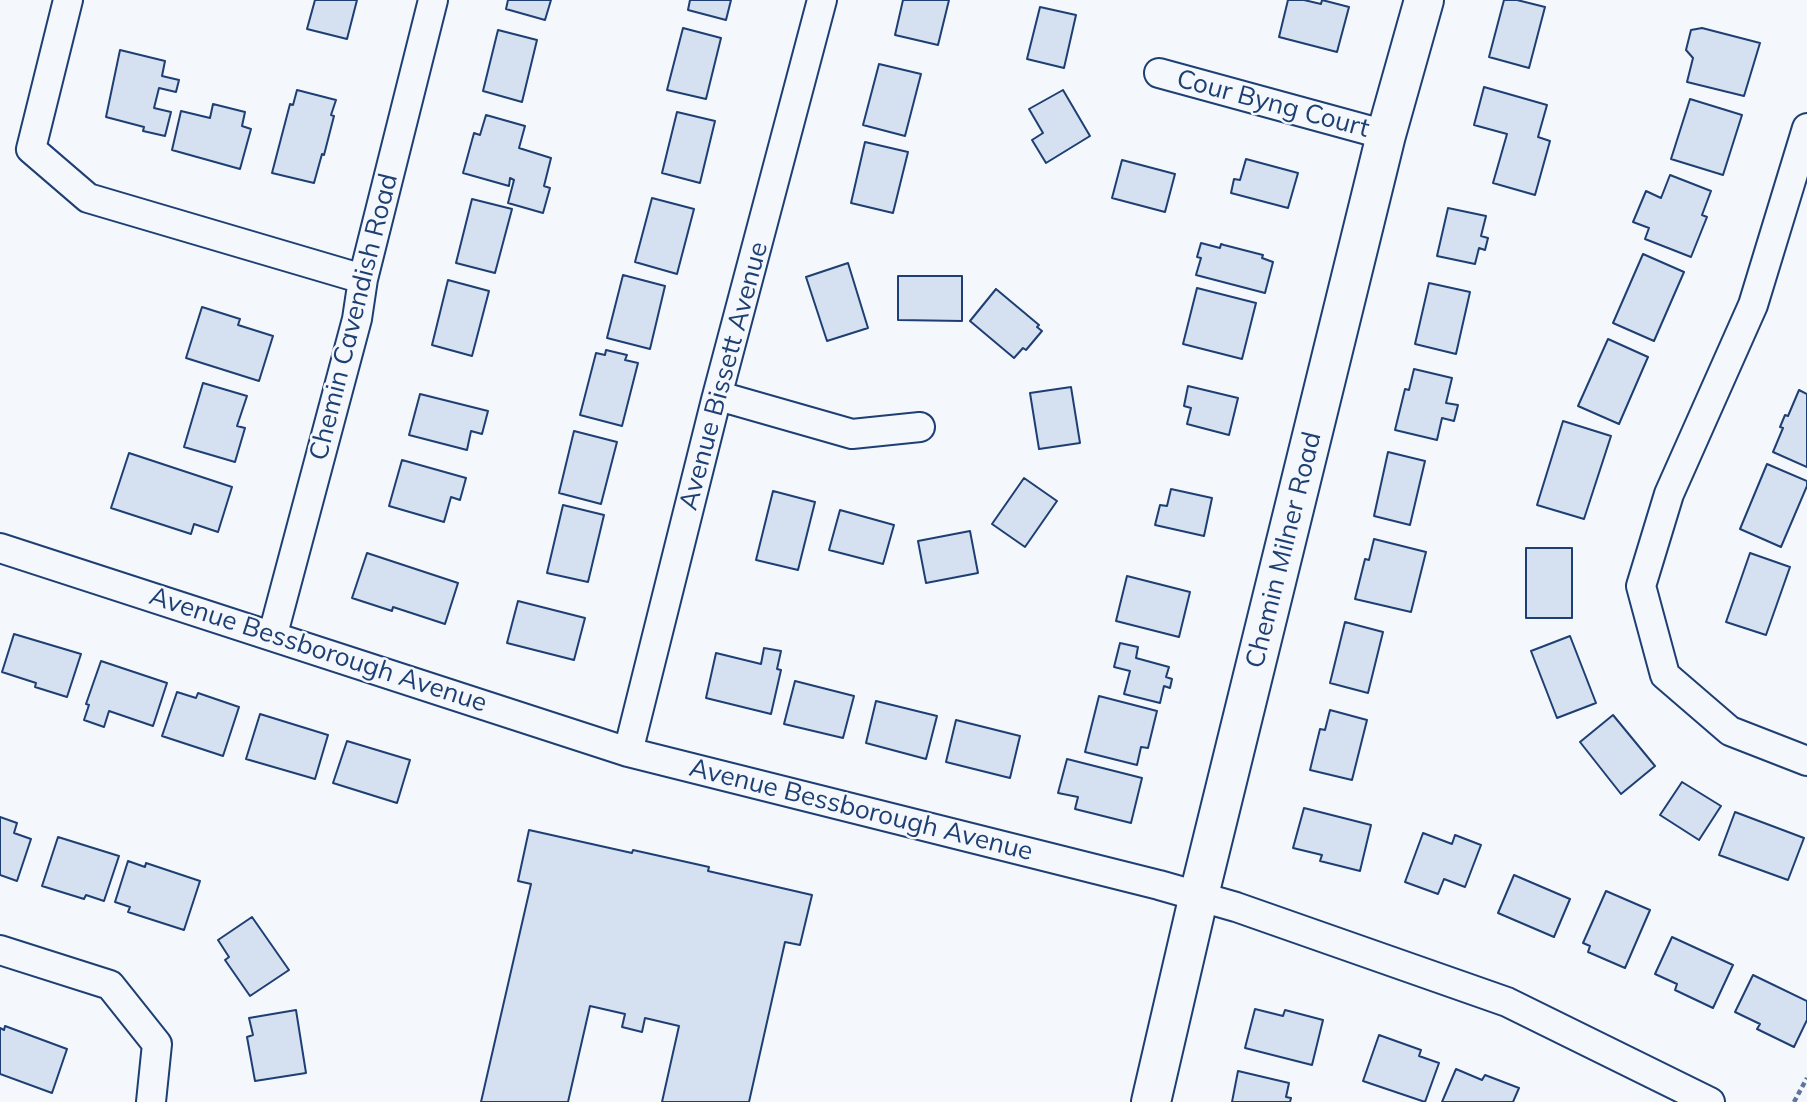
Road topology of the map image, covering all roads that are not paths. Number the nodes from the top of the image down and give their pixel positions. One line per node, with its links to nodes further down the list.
1 (68, 0): 8 (street)
2 (433, 0): 8 (street, Chemin Cavendish Road)
3 (822, 0): 9 (street, Avenue Bissett Avenue)
4 (1424, 0): 7 (street, Chemin Milner Road)
5 (1159, 73): 7 (street, Cour Byng Court)
6 (1807, 128): 14 (street)
7 (1386, 135): 15 (street, Chemin Milner Road)
8 (363, 279): 12 (street, Chemin Cavendish Road)
9 (719, 396): 10 (street); 13 (street, Avenue Bissett Avenue)
10 (920, 427)
11 (0, 548): 12 (street, Avenue Bessborough Avenue)
12 (273, 634): 13 (street, Avenue Bessborough Avenue)
13 (628, 752): 15 (street, Avenue Bessborough Avenue)
14 (1807, 761)
15 (1199, 895): 18 (street, Chemin Milner Road); 19 (street, Avenue Bessborough Avenue)
16 (0, 950): 17 (street)
17 (151, 1102)
18 (1151, 1102)
19 (1710, 1102)

